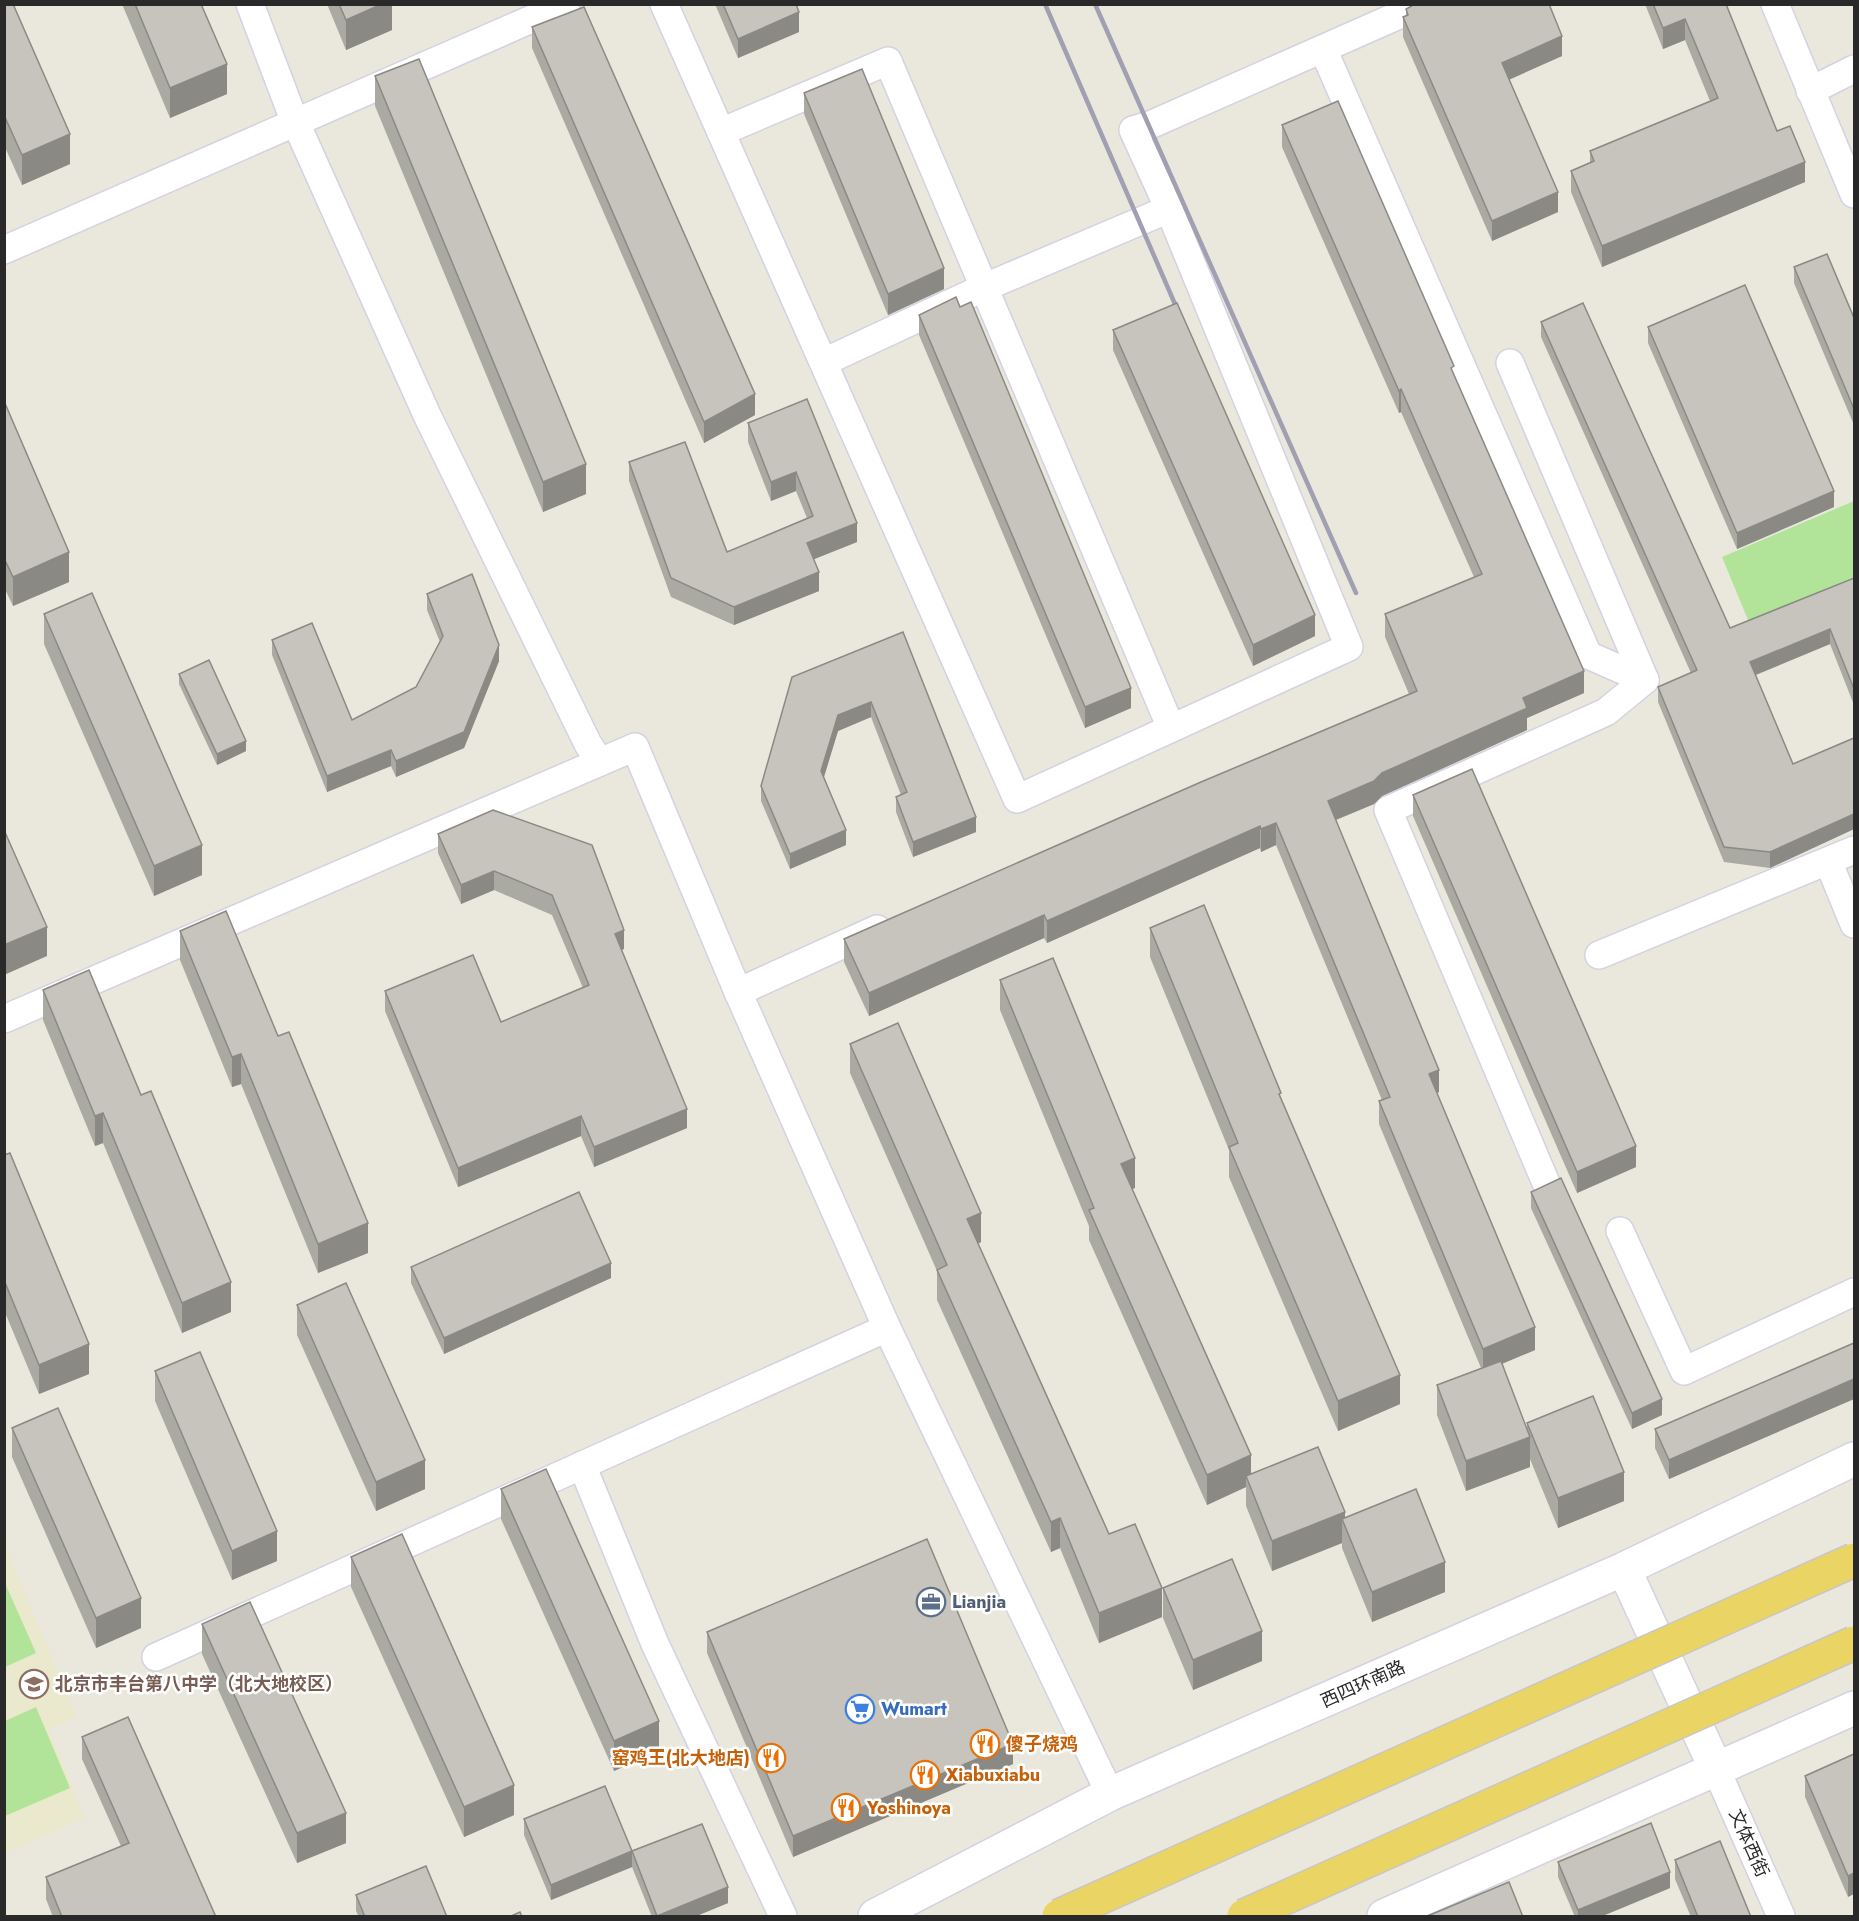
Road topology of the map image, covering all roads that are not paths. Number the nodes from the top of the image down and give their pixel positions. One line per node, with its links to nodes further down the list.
1 (250, 4): 9 (street)
2 (566, 4): 9 (street)
3 (664, 4): 10 (street)
4 (1424, 4): 6 (street)
5 (1775, 4): 8 (street)
6 (1323, 49): 12 (street); 17 (street)
7 (1854, 69): 8 (street)
8 (1810, 91): 11 (street)
9 (297, 122): 13 (street); 19 (street)
10 (721, 132): 14 (street); 15 (street)
11 (1854, 194)
12 (1169, 209): 14 (street); 18 (street)
13 (4, 250)
14 (983, 288): 15 (street); 18 (street)
15 (824, 362): 18 (street)
16 (1510, 363): 17 (street)
17 (1645, 680): 27 (street)
18 (1171, 728)
19 (600, 762): 25 (street); 26 (street)
20 (1854, 850): 21 (street)
21 (1828, 861): 23 (street); 24 (street)
22 (899, 920): 25 (street)
23 (1854, 924)
24 (1599, 955)
25 (738, 992): 30 (street)
26 (4, 1019)
27 (1546, 1183)
28 (1620, 1231): 29 (street)
29 (1854, 1292)
30 (887, 1328): 32 (street); 39 (street)
31 (1854, 1459): 34 (street, 西四环南路)
32 (582, 1465): 36 (street); 40 (street)
33 (1854, 1560): 42 (highway, bridge)
34 (1624, 1569): 38 (street); 39 (street, 西四环南路)
35 (1854, 1643): 43 (highway, bridge)
36 (156, 1657)
37 (1854, 1708): 38 (street)
38 (1716, 1769): 44 (street); 45 (street, 文体西街)
39 (1110, 1794): 41 (street, 西四环南路)
40 (783, 1917)
41 (875, 1917)
42 (1059, 1917)
43 (1244, 1917)
44 (1384, 1917)
45 (1781, 1917)

